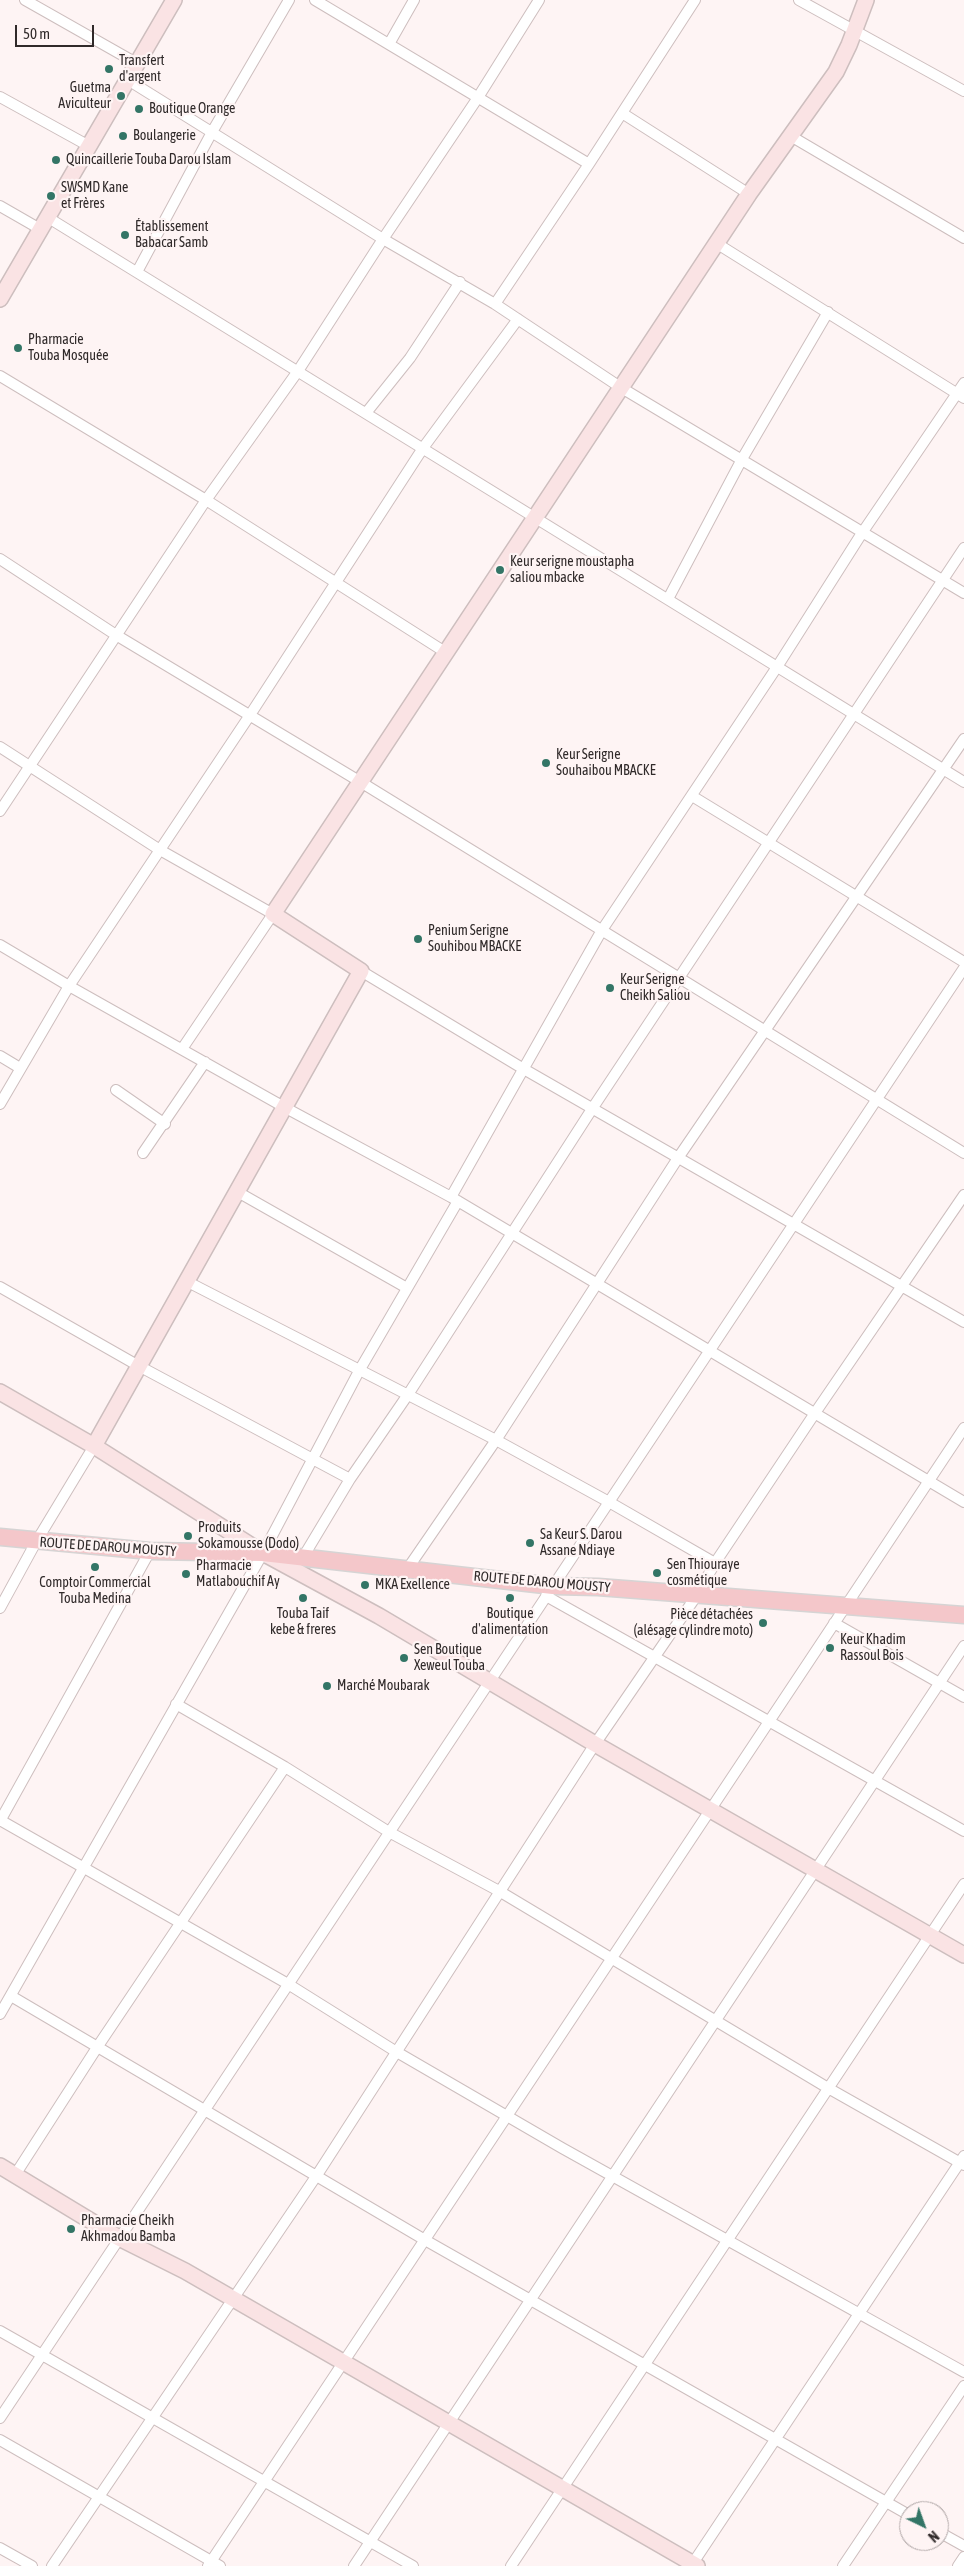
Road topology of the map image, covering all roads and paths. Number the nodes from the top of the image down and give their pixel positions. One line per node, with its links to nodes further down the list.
1 (25, 0): 12 (street)
2 (174, 0): 12 (street)
3 (289, 0): 18 (street)
4 (315, 0): 11 (street)
5 (414, 0): 11 (street)
6 (539, 0): 16 (street)
7 (695, 0): 17 (street)
8 (799, 0): 10 (street)
9 (866, 0): 10 (street)
10 (853, 30): 14 (street); 19 (street)
11 (389, 44): 16 (street)
12 (138, 64): 13 (street)
13 (128, 80): 18 (street); 20 (street)
14 (964, 91)
15 (0, 97): 20 (street)
16 (477, 98): 21 (street); 26 (street)
17 (622, 113): 21 (street); 22 (street)
18 (212, 132): 26 (street); 28 (street)
19 (789, 136): 22 (street); 25 (street)
20 (89, 146): 24 (street)
21 (589, 164): 31 (street)
22 (749, 194): 27 (street)
23 (0, 206): 24 (street)
24 (44, 223): 28 (street); 30 (street)
25 (964, 238)
26 (383, 239): 29 (street); 34 (street)
27 (716, 243): 32 (street); 37 (street)
28 (137, 272): 34 (street)
29 (460, 282): 31 (street); 39 (street)
30 (0, 299)
31 (495, 304): 33 (street)
32 (828, 312): 38 (street); 41 (street)
33 (518, 318): 37 (street); 40 (street)
34 (298, 371): 39 (street); 42 (street)
35 (0, 376): 42 (street)
36 (964, 383): 38 (street)
37 (620, 387): 41 (street); 43 (street)
38 (961, 396): 44 (street)
39 (366, 413): 40 (street)
40 (423, 448): 43 (street); 48 (street)
41 (742, 459): 44 (street); 50 (street)
42 (206, 500): 48 (street); 51 (street)
43 (534, 517): 50 (street); 52 (street)
44 (862, 533): 47 (street); 53 (street)
45 (964, 548): 47 (street)
46 (0, 559): 51 (street)
47 (942, 580): 49 (street); 54 (street)
48 (336, 583): 52 (street); 55 (street)
49 (964, 593)
50 (668, 599): 53 (street)
51 (116, 634): 55 (street); 58 (street)
52 (445, 652): 60 (street)
53 (777, 666): 54 (street); 62 (street)
54 (854, 714): 59 (street); 64 (street)
55 (250, 715): 60 (street); 65 (street)
56 (964, 739): 59 (street)
57 (0, 747): 58 (street)
58 (30, 765): 63 (street); 65 (street)
59 (944, 769): 61 (street); 66 (street)
60 (360, 781): 67 (street); 68 (street)
61 (964, 782)
62 (692, 796): 64 (street); 68 (street)
63 (0, 811)
64 (768, 843): 66 (street); 73 (street)
65 (160, 850): 67 (street); 74 (street)
66 (856, 896): 70 (street); 75 (street)
67 (273, 914): 72 (street); 76 (street)
68 (602, 930): 73 (street); 80 (street)
69 (0, 945): 74 (street)
70 (964, 962)
71 (964, 968): 82 (street)
72 (361, 971): 80 (street); 84 (street)
73 (680, 977): 75 (street); 85 (street)
74 (69, 986): 76 (street); 79 (street)
75 (766, 1031): 82 (street); 89 (street)
76 (182, 1049): 78 (street)
77 (0, 1056): 79 (street)
78 (205, 1062): 84 (street); 86 (street)
79 (20, 1068): 83 (street)
80 (522, 1068): 85 (street); 92 (street)
81 (116, 1090): 86 (street)
82 (877, 1099): 88 (street); 93 (street)
83 (0, 1104)
84 (284, 1107): 90 (street); 92 (street)
85 (592, 1109): 89 (street); 94 (street)
86 (165, 1124): 87 (street)
87 (143, 1153)
88 (964, 1153)
89 (678, 1158): 93 (street); 96 (street)
90 (236, 1191): 95 (street); 99 (street)
91 (964, 1195): 97 (street)
92 (454, 1199): 94 (street); 99 (street)
93 (793, 1224): 97 (street); 101 (street)
94 (512, 1233): 96 (street); 105 (street)
95 (188, 1282): 102 (street); 103 (street)
96 (598, 1284): 101 (street); 108 (street)
97 (902, 1286): 100 (street); 106 (street)
98 (0, 1287): 102 (street)
99 (407, 1288): 103 (street)
100 (964, 1322)
101 (709, 1351): 106 (street); 113 (street)
102 (137, 1365): 109 (street); 110 (street)
103 (360, 1371): 105 (street); 110 (street)
104 (0, 1392): 109 (street)
105 (409, 1393): 108 (street); 111 (street)
106 (815, 1413): 112 (street); 120 (street)
107 (964, 1428): 112 (street)
108 (496, 1440): 113 (street); 121 (street)
109 (94, 1446): 116 (street); 118 (street)
110 (311, 1459): 111 (street); 118 (street)
111 (350, 1479): 119 (street)
112 (929, 1481): 114 (street); 124 (street)
113 (609, 1502): 120 (street); 122 (street)
114 (964, 1502)
115 (0, 1537): 116 (main road, ROUTE DE DAROU MOUSTY)
116 (36, 1542): 117 (main road, ROUTE DE DAROU MOUSTY); 125 (street)
117 (150, 1551): 118 (main road, ROUTE DE DAROU MOUSTY); 139 (street)
118 (263, 1554): 119 (main road, ROUTE DE DAROU MOUSTY); 130 (street); 133 (street)
119 (302, 1559): 121 (main road, ROUTE DE DAROU MOUSTY)
120 (715, 1564): 123 (street)
121 (406, 1571): 122 (main road, ROUTE DE DAROU MOUSTY)
122 (550, 1591): 123 (main road, ROUTE DE DAROU MOUSTY); 129 (street); 130 (street)
123 (697, 1595): 124 (main road, ROUTE DE DAROU MOUSTY); 129 (street)
124 (845, 1607): 126 (main road, ROUTE DE DAROU MOUSTY); 127 (street)
125 (0, 1608)
126 (964, 1615)
127 (834, 1623): 131 (street); 134 (street)
128 (964, 1646): 131 (street)
129 (654, 1658): 134 (street); 135 (street)
130 (489, 1682): 135 (street); 141 (street)
131 (939, 1683): 132 (street); 137 (street)
132 (964, 1697)
133 (176, 1704): 136 (street); 142 (street)
134 (769, 1722): 137 (street); 138 (street)
135 (595, 1744): 138 (street); 145 (street)
136 (285, 1767): 141 (street); 146 (street)
137 (874, 1782): 140 (street); 143 (street)
138 (711, 1809): 143 (street); 149 (street)
139 (0, 1821): 142 (street)
140 (964, 1831)
141 (389, 1832): 145 (street); 150 (street)
142 (83, 1868): 146 (street); 151 (street)
143 (816, 1870): 147 (street); 153 (street)
144 (964, 1884): 147 (street)
145 (498, 1891): 149 (street); 155 (street)
146 (180, 1923): 150 (street); 154 (street)
147 (930, 1935): 148 (street); 156 (street)
148 (964, 1955)
149 (612, 1958): 153 (street); 158 (street)
150 (288, 1984): 155 (street); 157 (street)
151 (11, 1996): 152 (street); 154 (street)
152 (0, 2014)
153 (716, 2021): 156 (street); 163 (street)
154 (98, 2046): 157 (street); 161 (street)
155 (395, 2052): 158 (street); 162 (street)
156 (828, 2088): 159 (street); 165 (street)
157 (204, 2110): 162 (street); 164 (street)
158 (507, 2115): 163 (street); 166 (street)
159 (963, 2161): 169 (street)
160 (0, 2166): 161 (street)
161 (15, 2175): 164 (street)
162 (317, 2175): 166 (street); 167 (street)
163 (612, 2176): 165 (street); 168 (street)
164 (119, 2238): 167 (street); 171 (street)
165 (728, 2239): 169 (street); 173 (street)
166 (424, 2240): 168 (street); 172 (street)
167 (232, 2299): 172 (street); 176 (street)
168 (530, 2300): 173 (street); 178 (street)
169 (860, 2312): 174 (street); 179 (street)
170 (0, 2331): 171 (street)
171 (42, 2355): 176 (street); 177 (street)
172 (343, 2363): 178 (street); 181 (street)
173 (646, 2364): 179 (street); 182 (street)
174 (964, 2372)
175 (964, 2386): 184 (street)
176 (152, 2417): 181 (street); 183 (street)
177 (0, 2418)
178 (449, 2423): 182 (street); 187 (street)
179 (776, 2439): 184 (street); 192 (street)
180 (0, 2440): 183 (street)
181 (264, 2481): 187 (street); 191 (street)
182 (563, 2488): 192 (street); 197 (street)
183 (99, 2497): 191 (street); 194 (street)
184 (886, 2502): 185 (street); 198 (street)
185 (899, 2509)
186 (949, 2538): 188 (street)
187 (370, 2542): 195 (street); 196 (street)
188 (964, 2546)
189 (0, 2548): 193 (street)
190 (964, 2557): 199 (street)
191 (213, 2564)
192 (694, 2565)
193 (32, 2566)
194 (52, 2566)
195 (354, 2566)
196 (413, 2566)
197 (511, 2566)
198 (842, 2566)
199 (958, 2566)

